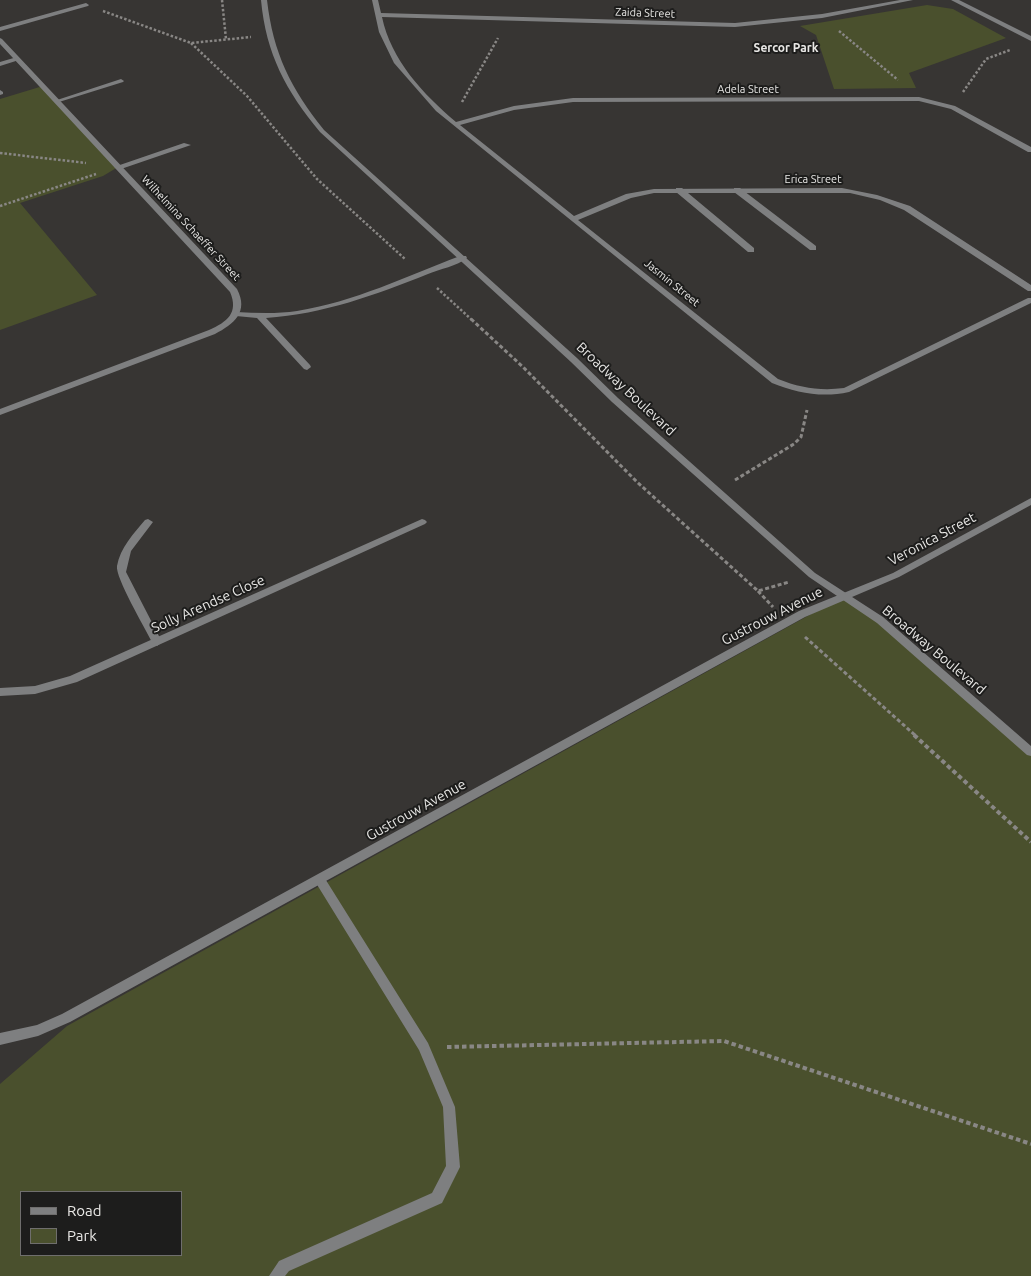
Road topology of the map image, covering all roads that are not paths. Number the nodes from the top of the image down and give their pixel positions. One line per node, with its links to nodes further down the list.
1 (264, 0): 23 (street, Broadway Boulevard)
2 (375, 0): 6 (street, Jasmin Street)
3 (910, 0): 6 (street, Zaida Street)
4 (954, 0): 9 (street)
5 (86, 5): 7 (street)
6 (378, 15): 14 (street, Jasmin Street)
7 (0, 29)
8 (0, 40): 10 (street, Wilhelmina Schaeffer Street)
9 (1031, 40)
10 (18, 58): 11 (street); 13 (street, Wilhelmina Schaeffer Street)
11 (0, 64)
12 (121, 81): 13 (street)
13 (57, 101): 17 (street, Wilhelmina Schaeffer Street)
14 (456, 124): 16 (street, Adela Street); 20 (street, Jasmin Street)
15 (187, 145): 17 (street)
16 (1031, 150)
17 (118, 167): 26 (street, Wilhelmina Schaeffer Street)
18 (679, 190): 19 (street, Erica Street); 20 (street, Erica Street); 22 (street)
19 (737, 190): 21 (street); 24 (street, Erica Street)
20 (574, 219): 25 (street, Jasmin Street)
21 (813, 248)
22 (751, 250)
23 (463, 258): 27 (street); 33 (street, Broadway Boulevard)
24 (1031, 289)
25 (1031, 300)
26 (236, 314): 27 (street); 29 (street)
27 (261, 317): 28 (street)
28 (307, 366)
29 (0, 412)
30 (1031, 501): 33 (street, Veronica Street)
31 (148, 522): 34 (street)
32 (422, 522): 34 (street, Solly Arendse Close)
33 (844, 597): 36 (street, Broadway Boulevard); 37 (street, Gustrouw Avenue)
34 (157, 642): 35 (street, Solly Arendse Close)
35 (0, 692)
36 (1031, 752)
37 (320, 880): 38 (street, Gustrouw Avenue); 39 (street)
38 (0, 1039)
39 (276, 1276)

